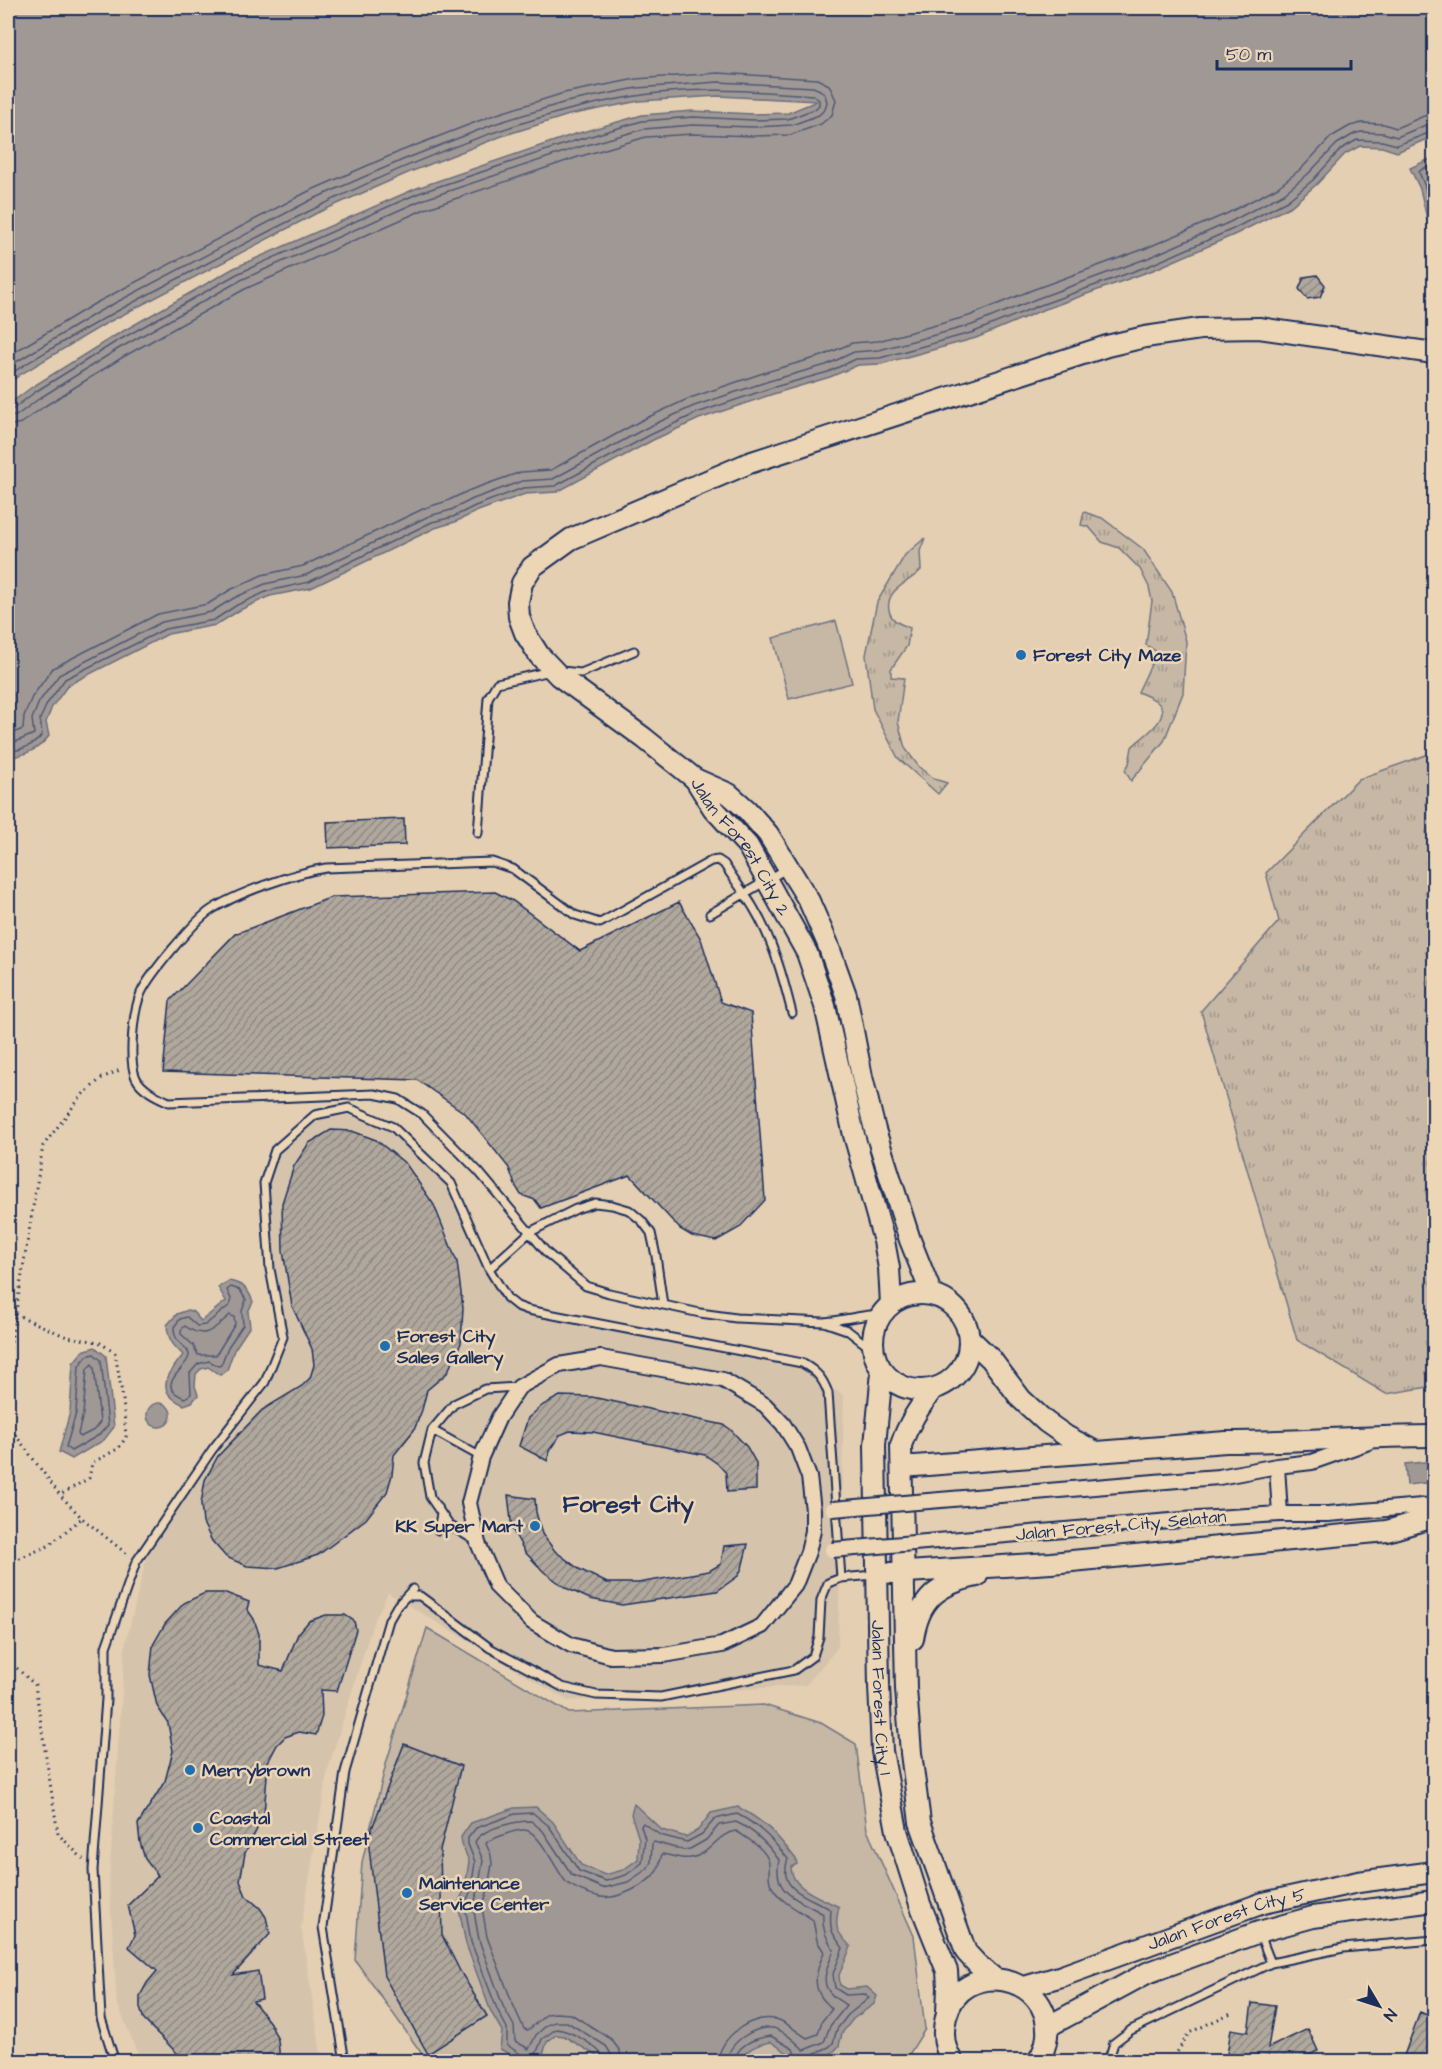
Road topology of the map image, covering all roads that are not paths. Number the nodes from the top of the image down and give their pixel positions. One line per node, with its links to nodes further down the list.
1 (1433, 354): 3 (street)
2 (633, 651): 3 (lane)
3 (554, 671): 4 (street); 5 (lane)
4 (695, 778): 6 (street, Jalan Forest City 2); 7 (street, Jalan Forest City 2)
5 (478, 833)
6 (788, 868): 7 (lane); 13 (street, Jalan Forest City 2)
7 (768, 880): 8 (lane); 15 (street, Jalan Forest City 2)
8 (744, 895): 9 (lane); 10 (lane); 11 (lane)
9 (710, 914)
10 (792, 1013)
11 (530, 1232): 12 (lane); 14 (lane); 14 (lane)
12 (489, 1269): 40 (lane); 54 (lane)
13 (932, 1295): 15 (street); 17 (street)
14 (663, 1305): 16 (lane)
15 (886, 1309): 16 (lane); 18 (street, Jalan Forest City 2)
16 (824, 1322): 18 (lane)
17 (969, 1338): 21 (street); 25 (street)
18 (873, 1350): 19 (street)
19 (882, 1372): 21 (street); 39 (street, Jalan Forest City 1)
20 (519, 1387): 22 (lane); 26 (street); 30 (street)
21 (932, 1390): 28 (street)
22 (432, 1430): 26 (lane); 31 (lane)
23 (1388, 1436): 24 (street); 25 (street); 27 (street)
24 (1434, 1436)
25 (1096, 1452): 28 (street)
26 (481, 1457): 35 (street)
27 (1277, 1466): 30 (street, bridge); 32 (street)
28 (902, 1467): 38 (street)
29 (1434, 1505): 32 (street, Jalan Forest City Selatan)
30 (813, 1510): 36 (street)
31 (441, 1514): 34 (lane); 35 (lane)
32 (1280, 1514): 36 (street, Jalan Forest City Selatan, bridge)
33 (1434, 1517): 37 (street)
34 (438, 1530)
35 (478, 1543): 36 (street)
36 (808, 1552)
37 (1051, 1563): 38 (street); 43 (street)
38 (904, 1572): 39 (street); 43 (street, Jalan Forest City 1)
39 (877, 1574): 40 (lane); 51 (street, Jalan Forest City 1)
40 (841, 1578): 42 (lane)
41 (413, 1588): 42 (lane)
42 (407, 1596): 55 (lane)
43 (906, 1689): 49 (street, Jalan Forest City 1)
44 (1434, 1872): 50 (street, Jalan Forest City 5)
45 (1434, 1901): 46 (street, Jalan Forest City 5)
46 (1259, 1932): 48 (lane); 52 (street, Jalan Forest City 5)
47 (1434, 1940): 48 (lane)
48 (1271, 1963): 57 (lane)
49 (995, 1979): 50 (street); 51 (street)
50 (1024, 1987): 52 (street)
51 (947, 2012): 56 (street, Jalan Forest City 1)
52 (1047, 2027): 53 (street)
53 (1039, 2060)
54 (116, 2061)
55 (345, 2061)
56 (953, 2061)
57 (1108, 2061)

